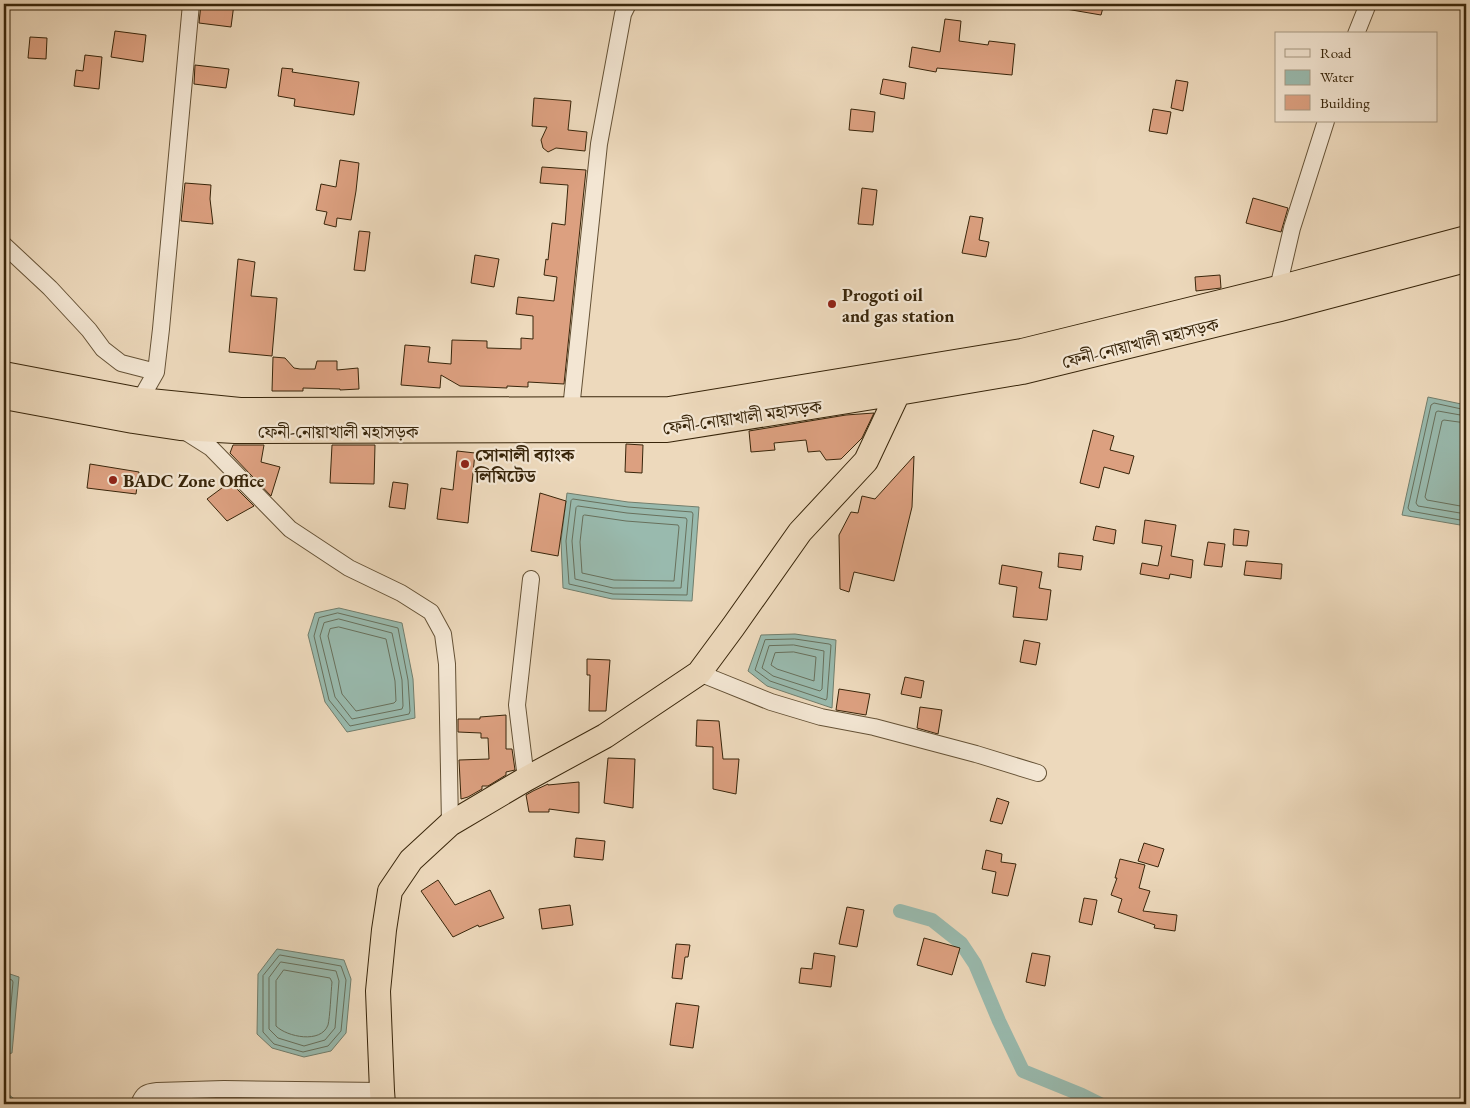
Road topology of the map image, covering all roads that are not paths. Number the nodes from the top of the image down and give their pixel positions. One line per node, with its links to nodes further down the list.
1 (191, 4): 11 (street)
2 (628, 4): 16 (street)
3 (1368, 4): 4 (street)
4 (1357, 32)
5 (1326, 122): 9 (street)
6 (1466, 238): 9 (highway, ফেনী-নোয়াখালী মহাসড়ক)
7 (4, 245): 11 (street)
8 (1466, 260): 13 (highway, ফেনী-নোয়াখালী মহাসড়ক)
9 (1278, 288): 10 (highway, ফেনী-নোয়াখালী মহাসড়ক)
10 (916, 368): 13 (highway); 16 (highway, ফেনী-নোয়াখালী মহাসড়ক)
11 (156, 372): 15 (street)
12 (4, 374): 15 (highway, ফেনী-নোয়াখালী মহাসড়ক)
13 (898, 394): 17 (highway, ফেনী-নোয়াখালী মহাসড়ক); 19 (highway)
14 (4, 397): 17 (highway, ফেনী-নোয়াখালী মহাসড়ক)
15 (140, 400): 16 (highway, ফেনী-নোয়াখালী মহাসড়ক); 17 (street)
16 (571, 409)
17 (180, 428): 22 (street)
18 (531, 579): 21 (street)
19 (699, 673): 20 (street); 21 (highway)
20 (1038, 773)
21 (526, 779): 22 (highway)
22 (450, 824): 23 (highway)
23 (382, 1097): 24 (street)
24 (139, 1104)

